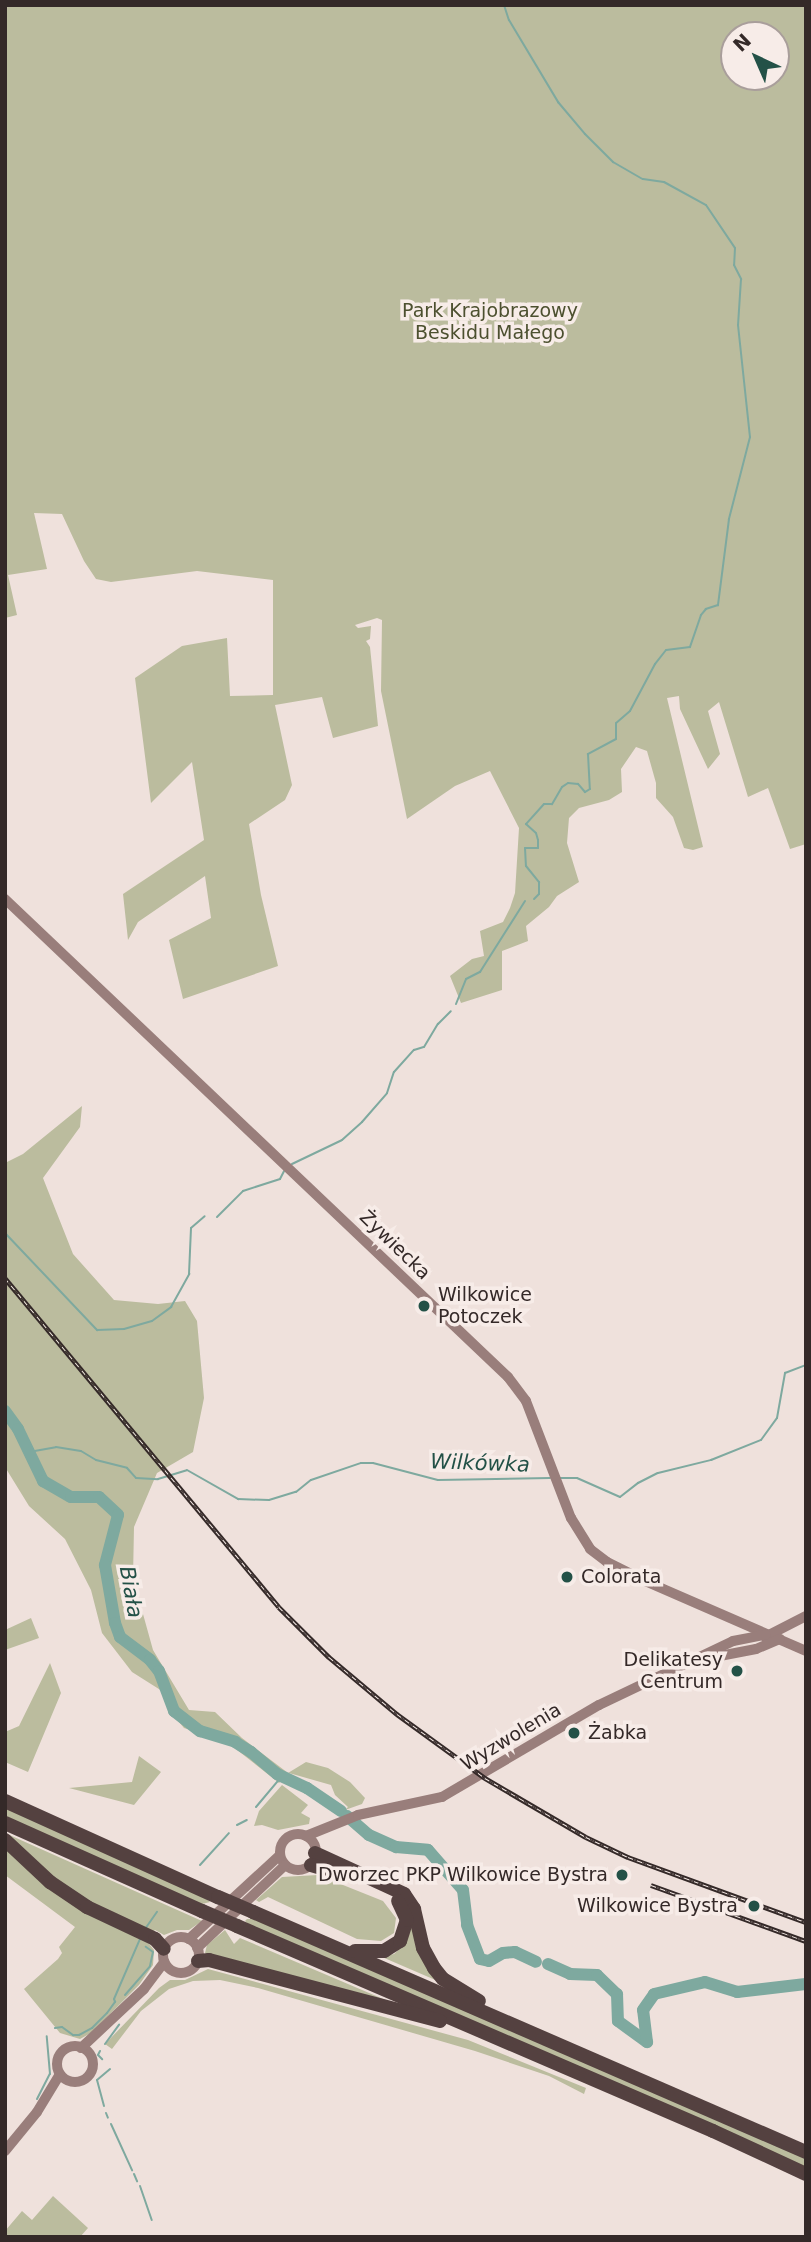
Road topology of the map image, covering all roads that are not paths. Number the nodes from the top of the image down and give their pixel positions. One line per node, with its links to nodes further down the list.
1 (5, 899): 3 (street, Żywiecka)
2 (806, 1616): 4 (street, Wyzwolenia)
3 (733, 1619): 4 (street, Żywiecka); 6 (street)
4 (768, 1634): 5 (street, Żywiecka); 6 (street, Wyzwolenia); 7 (street, Wyzwolenia)
5 (780, 1639): 7 (street, Wyzwolenia); 8 (street, Żywiecka)
6 (733, 1641): 9 (street, Wyzwolenia)
7 (748, 1650): 9 (street, Wyzwolenia)
8 (806, 1651)
9 (691, 1661): 13 (street, Wyzwolenia)
10 (5, 1801): 16 (highway, bridge)
11 (5, 1824): 20 (highway, bridge)
12 (5, 1840): 18 (highway)
13 (311, 1849): 14 (street); 14 (street); 16 (highway); 19 (highway)
14 (283, 1860): 15 (street); 17 (street)
15 (189, 1939): 17 (street); 18 (street)
16 (330, 1945): 19 (highway)
17 (197, 1954): 18 (street); 20 (highway)
18 (167, 1961): 21 (street)
19 (519, 2026): 26 (highway)
20 (487, 2033): 27 (highway)
21 (85, 2051): 22 (street); 23 (street)
22 (60, 2074): 23 (street); 24 (street)
23 (70, 2082): 24 (street)
24 (44, 2103): 25 (street)
25 (5, 2151)
26 (806, 2152)
27 (806, 2174)

